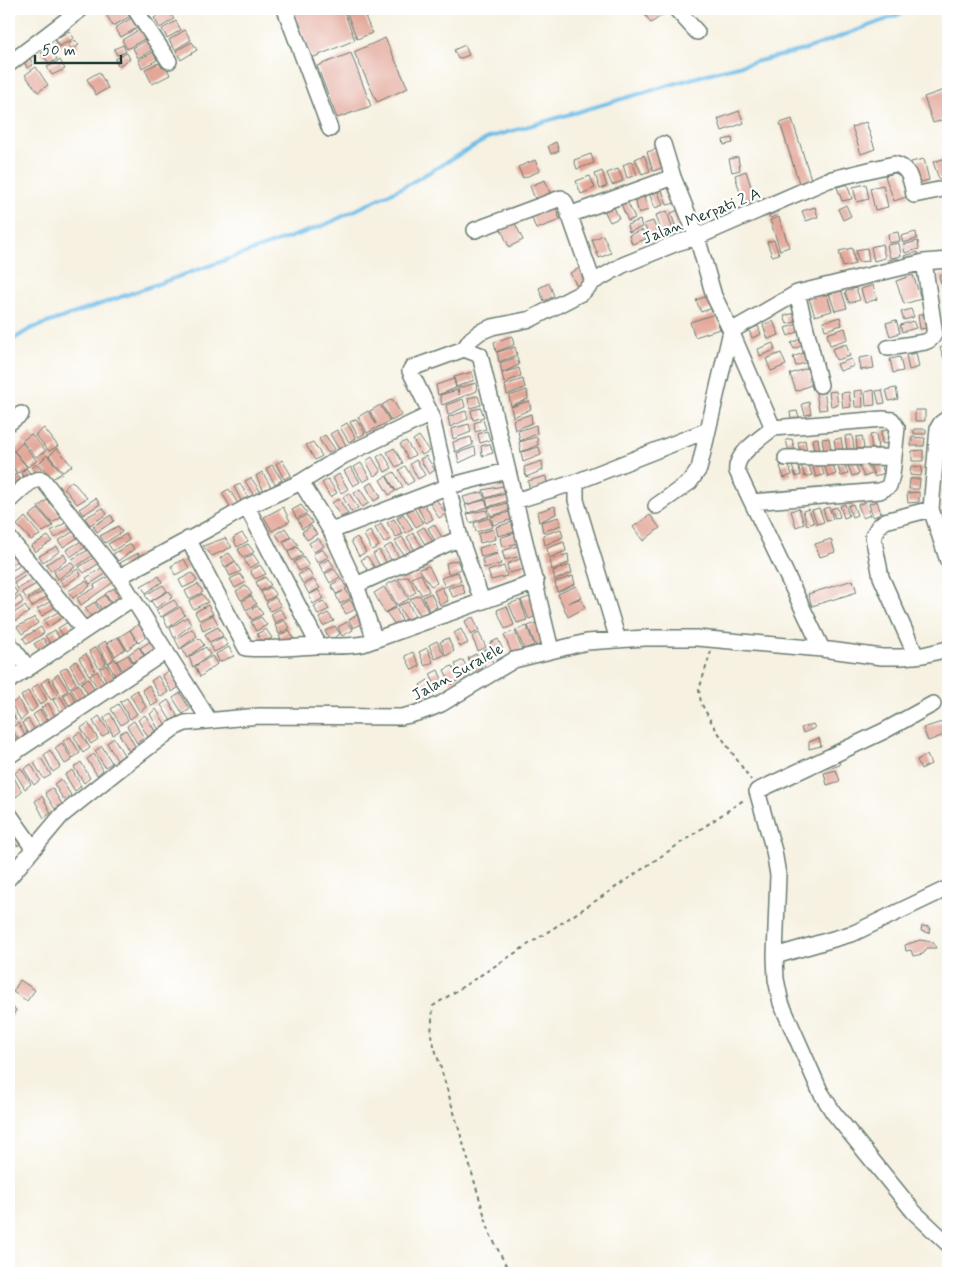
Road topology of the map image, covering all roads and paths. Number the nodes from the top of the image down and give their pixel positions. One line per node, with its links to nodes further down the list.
1 (81, 9): 7 (street)
2 (135, 9): 6 (street)
3 (285, 9): 8 (street)
4 (677, 9): 5 (street)
5 (697, 32)
6 (169, 61)
7 (9, 64)
8 (330, 129)
9 (663, 144): 10 (street)
10 (673, 177): 12 (street); 14 (street)
11 (948, 188): 14 (street, Jalan Merpati 2 A)
12 (569, 215): 13 (street); 17 (street)
13 (475, 230)
14 (697, 237): 17 (street, Jalan Merpati 2 A); 19 (street)
15 (948, 260): 16 (street)
16 (924, 262): 18 (street); 20 (street)
17 (593, 282): 22 (street, Jalan Merpati 2 A)
18 (797, 293): 19 (street); 23 (street)
19 (731, 331): 28 (street); 29 (street)
20 (941, 331): 21 (street)
21 (888, 348)
22 (464, 349): 25 (street); 32 (street)
23 (820, 385)
24 (21, 414): 27 (street)
25 (431, 414): 33 (street); 35 (street)
26 (948, 418): 41 (street)
27 (9, 423)
28 (772, 428): 30 (street); 38 (street)
29 (708, 430): 34 (street); 40 (street)
30 (894, 457): 31 (street); 38 (street)
31 (786, 458)
32 (508, 471): 35 (street); 37 (street)
33 (301, 482): 39 (street); 42 (street)
34 (576, 482): 37 (street); 54 (street)
35 (448, 486): 42 (street); 44 (street)
36 (9, 501): 47 (street)
37 (515, 501): 48 (street)
38 (752, 502): 58 (street)
39 (247, 506): 45 (street); 57 (street)
40 (656, 506)
41 (931, 509): 46 (street); 62 (street)
42 (331, 531): 49 (street)
43 (9, 538): 52 (street)
44 (460, 538): 49 (street); 51 (street)
45 (188, 539): 47 (street); 57 (street)
46 (948, 561)
47 (119, 577): 50 (street)
48 (536, 582): 51 (street); 60 (street)
49 (356, 585): 53 (street)
50 (133, 598): 52 (street); 61 (street)
51 (482, 601): 53 (street)
52 (84, 630): 63 (street)
53 (375, 640): 57 (street)
54 (618, 640): 55 (street, Jalan Suralele); 60 (street, Jalan Suralele)
55 (714, 640): 58 (street, Jalan Suralele); 68 (path)
56 (9, 642): 63 (street)
57 (319, 646)
58 (822, 649): 62 (street, Jalan Suralele)
59 (948, 649): 62 (street, Jalan Suralele)
60 (551, 650): 66 (street, Jalan Suralele)
61 (166, 651): 66 (street); 67 (street)
62 (916, 656)
63 (28, 668): 64 (street)
64 (9, 681)
65 (933, 704): 68 (street)
66 (209, 720): 70 (street, Jalan Suralele)
67 (9, 756)
68 (757, 791): 73 (street); 75 (path)
69 (9, 815): 70 (street)
70 (34, 848): 71 (street, Jalan Suralele)
71 (9, 878)
72 (948, 888): 73 (street)
73 (775, 956): 74 (street)
74 (948, 1244)
75 (510, 1273)

